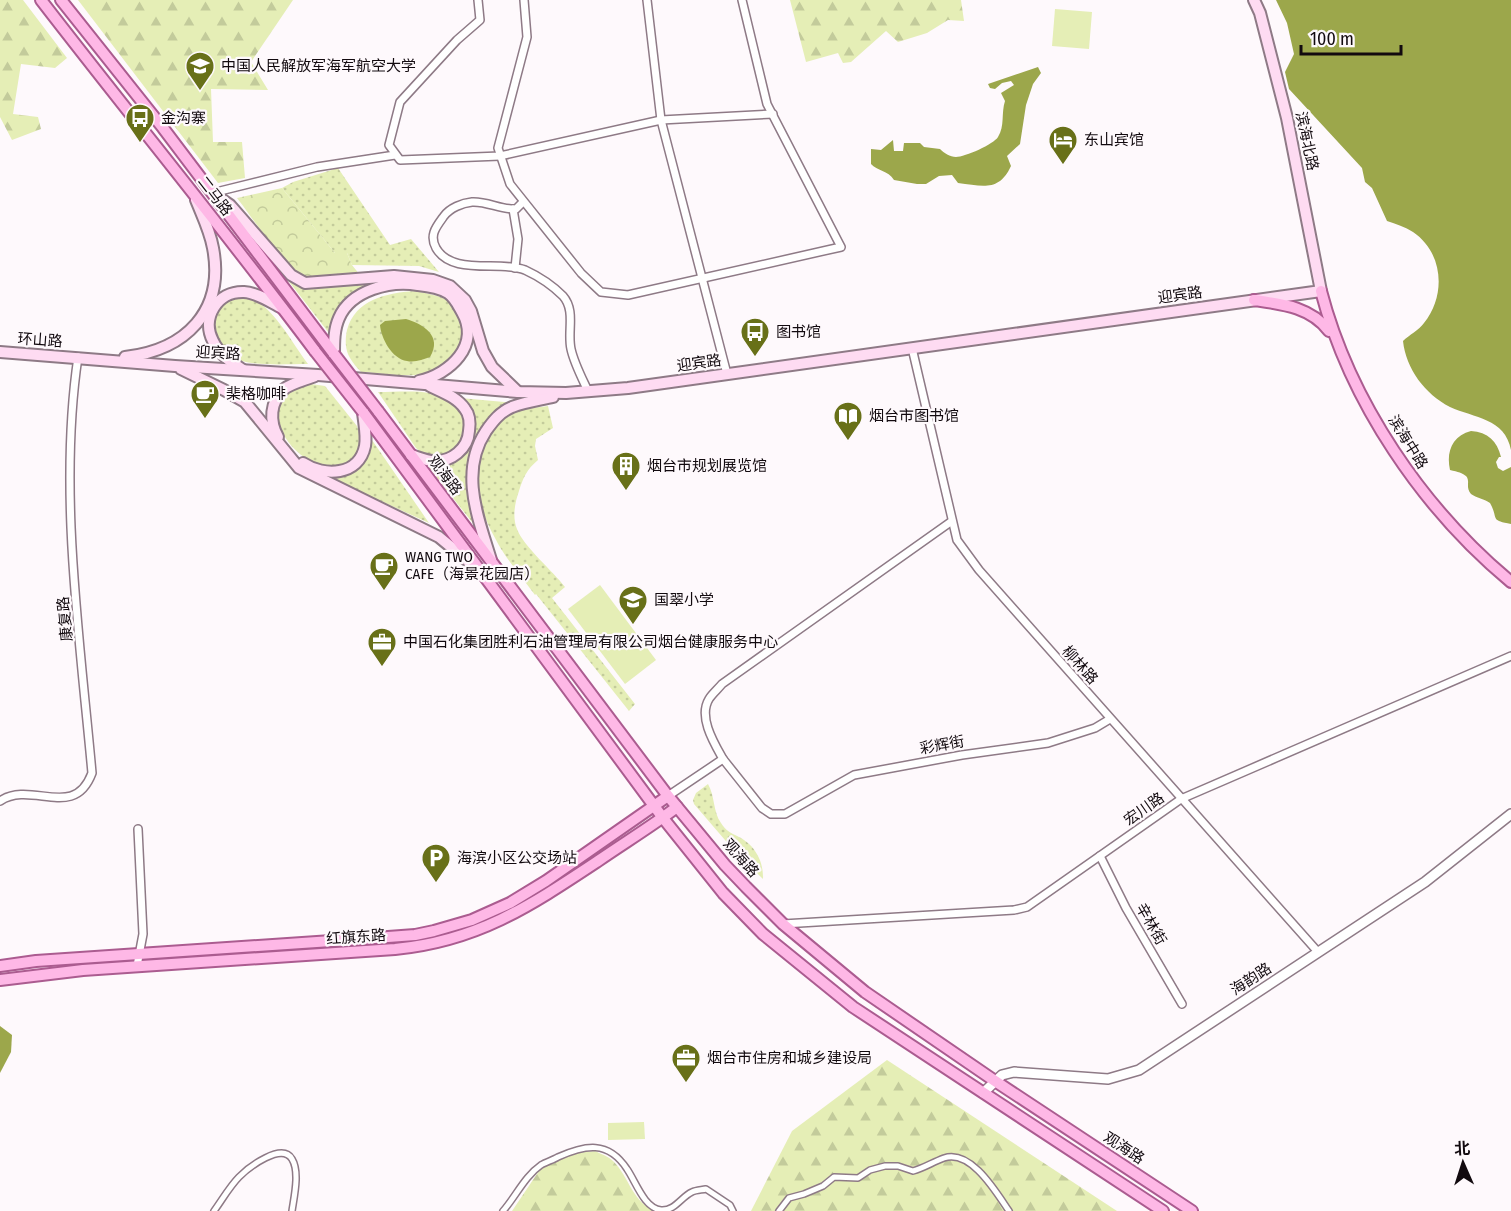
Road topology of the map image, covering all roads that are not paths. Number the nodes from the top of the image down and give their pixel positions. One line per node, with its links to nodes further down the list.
1 (41, 0): 9 (main road, 二马路)
2 (62, 0): 8 (main road, 二马路)
3 (478, 0): 12 (street)
4 (524, 0): 13 (street)
5 (647, 0): 11 (street)
6 (742, 0): 10 (street)
7 (1254, 0): 20 (main road, 滨海北路)
8 (94, 41): 9 (main road); 15 (main road, 二马路)
9 (80, 51): 14 (main road, 二马路)
10 (773, 114): 11 (street); 19 (street)
11 (661, 120): 13 (street); 19 (street)
12 (395, 155): 13 (street); 15 (street)
13 (500, 156): 16 (street)
14 (194, 194): 22 (main road, 二马路); 28 (main road)
15 (212, 194): 26 (main road, 二马路); 36 (main road)
16 (523, 202): 17 (street); 19 (street)
17 (513, 209): 18 (street); 18 (street)
18 (515, 268): 35 (street)
19 (702, 277): 31 (street)
20 (1321, 291): 21 (main road, 迎宾路); 23 (main road, 滨海中路)
21 (1254, 300): 23 (main road); 24 (main road, 迎宾路)
22 (283, 309): 30 (main road); 39 (main road, 二马路, bridge)
23 (1334, 338): 44 (main road, 滨海中路)
24 (912, 348): 31 (main road, 迎宾路); 41 (street, 柳林路)
25 (0, 352): 27 (main road, 环山路)
26 (334, 354): 33 (main road); 38 (main road, 二马路, bridge)
27 (78, 357): 28 (main road, 迎宾路); 50 (street, 康复路)
28 (101, 359): 29 (main road, 迎宾路)
29 (175, 366): 30 (main road, 迎宾路); 43 (main road)
30 (243, 370): 32 (main road, 迎宾路)
31 (727, 374): 35 (main road, 迎宾路)
32 (318, 375): 33 (main road, 迎宾路); 39 (main road)
33 (407, 383): 34 (main road, 迎宾路)
34 (424, 383): 36 (main road, 迎宾路); 40 (main road)
35 (588, 391): 37 (main road, 迎宾路)
36 (518, 392): 37 (main road, 迎宾路)
37 (566, 393): 42 (main road)
38 (378, 411): 40 (main road, 观海路)
39 (363, 412): 43 (main road, 二马路)
40 (411, 455): 42 (main road, 观海路)
41 (952, 521): 46 (street, 柳林路); 47 (street)
42 (491, 560): 48 (main road, 观海路)
43 (482, 573): 51 (main road)
44 (1511, 582)
45 (1511, 656): 49 (street, 宏川路)
46 (1110, 719): 47 (street, 彩辉街); 49 (street, 柳林路)
47 (723, 759): 48 (street)
48 (669, 796): 51 (main road, 红旗东路); 52 (main road, 观海路)
49 (1181, 799): 56 (street, 宏川路); 58 (street, 柳林路)
50 (0, 801)
51 (655, 807): 54 (main road, 观海路); 59 (main road, 红旗东路)
52 (677, 807): 54 (main road, 红旗东路); 57 (main road, 观海路)
53 (1511, 814): 58 (street, 海韵路)
54 (663, 818): 61 (main road, 红旗东路); 65 (main road, 观海路)
55 (138, 830): 59 (street)
56 (1100, 856): 57 (street, 宏川路); 63 (street, 辛林街)
57 (783, 924): 64 (main road, 观海路)
58 (1318, 952): 64 (street, 海韵路)
59 (141, 954): 60 (main road, 红旗东路); 61 (street)
60 (0, 966)
61 (137, 966): 62 (main road, 红旗东路)
62 (0, 980)
63 (1182, 1004)
64 (994, 1081): 65 (street); 73 (main road, 观海路)
65 (983, 1093): 72 (main road, 观海路)
66 (214, 1211): 67 (street)
67 (292, 1211)
68 (503, 1211): 69 (street)
69 (733, 1211)
70 (780, 1211): 71 (street)
71 (1009, 1211)
72 (1163, 1211)
73 (1192, 1211)

